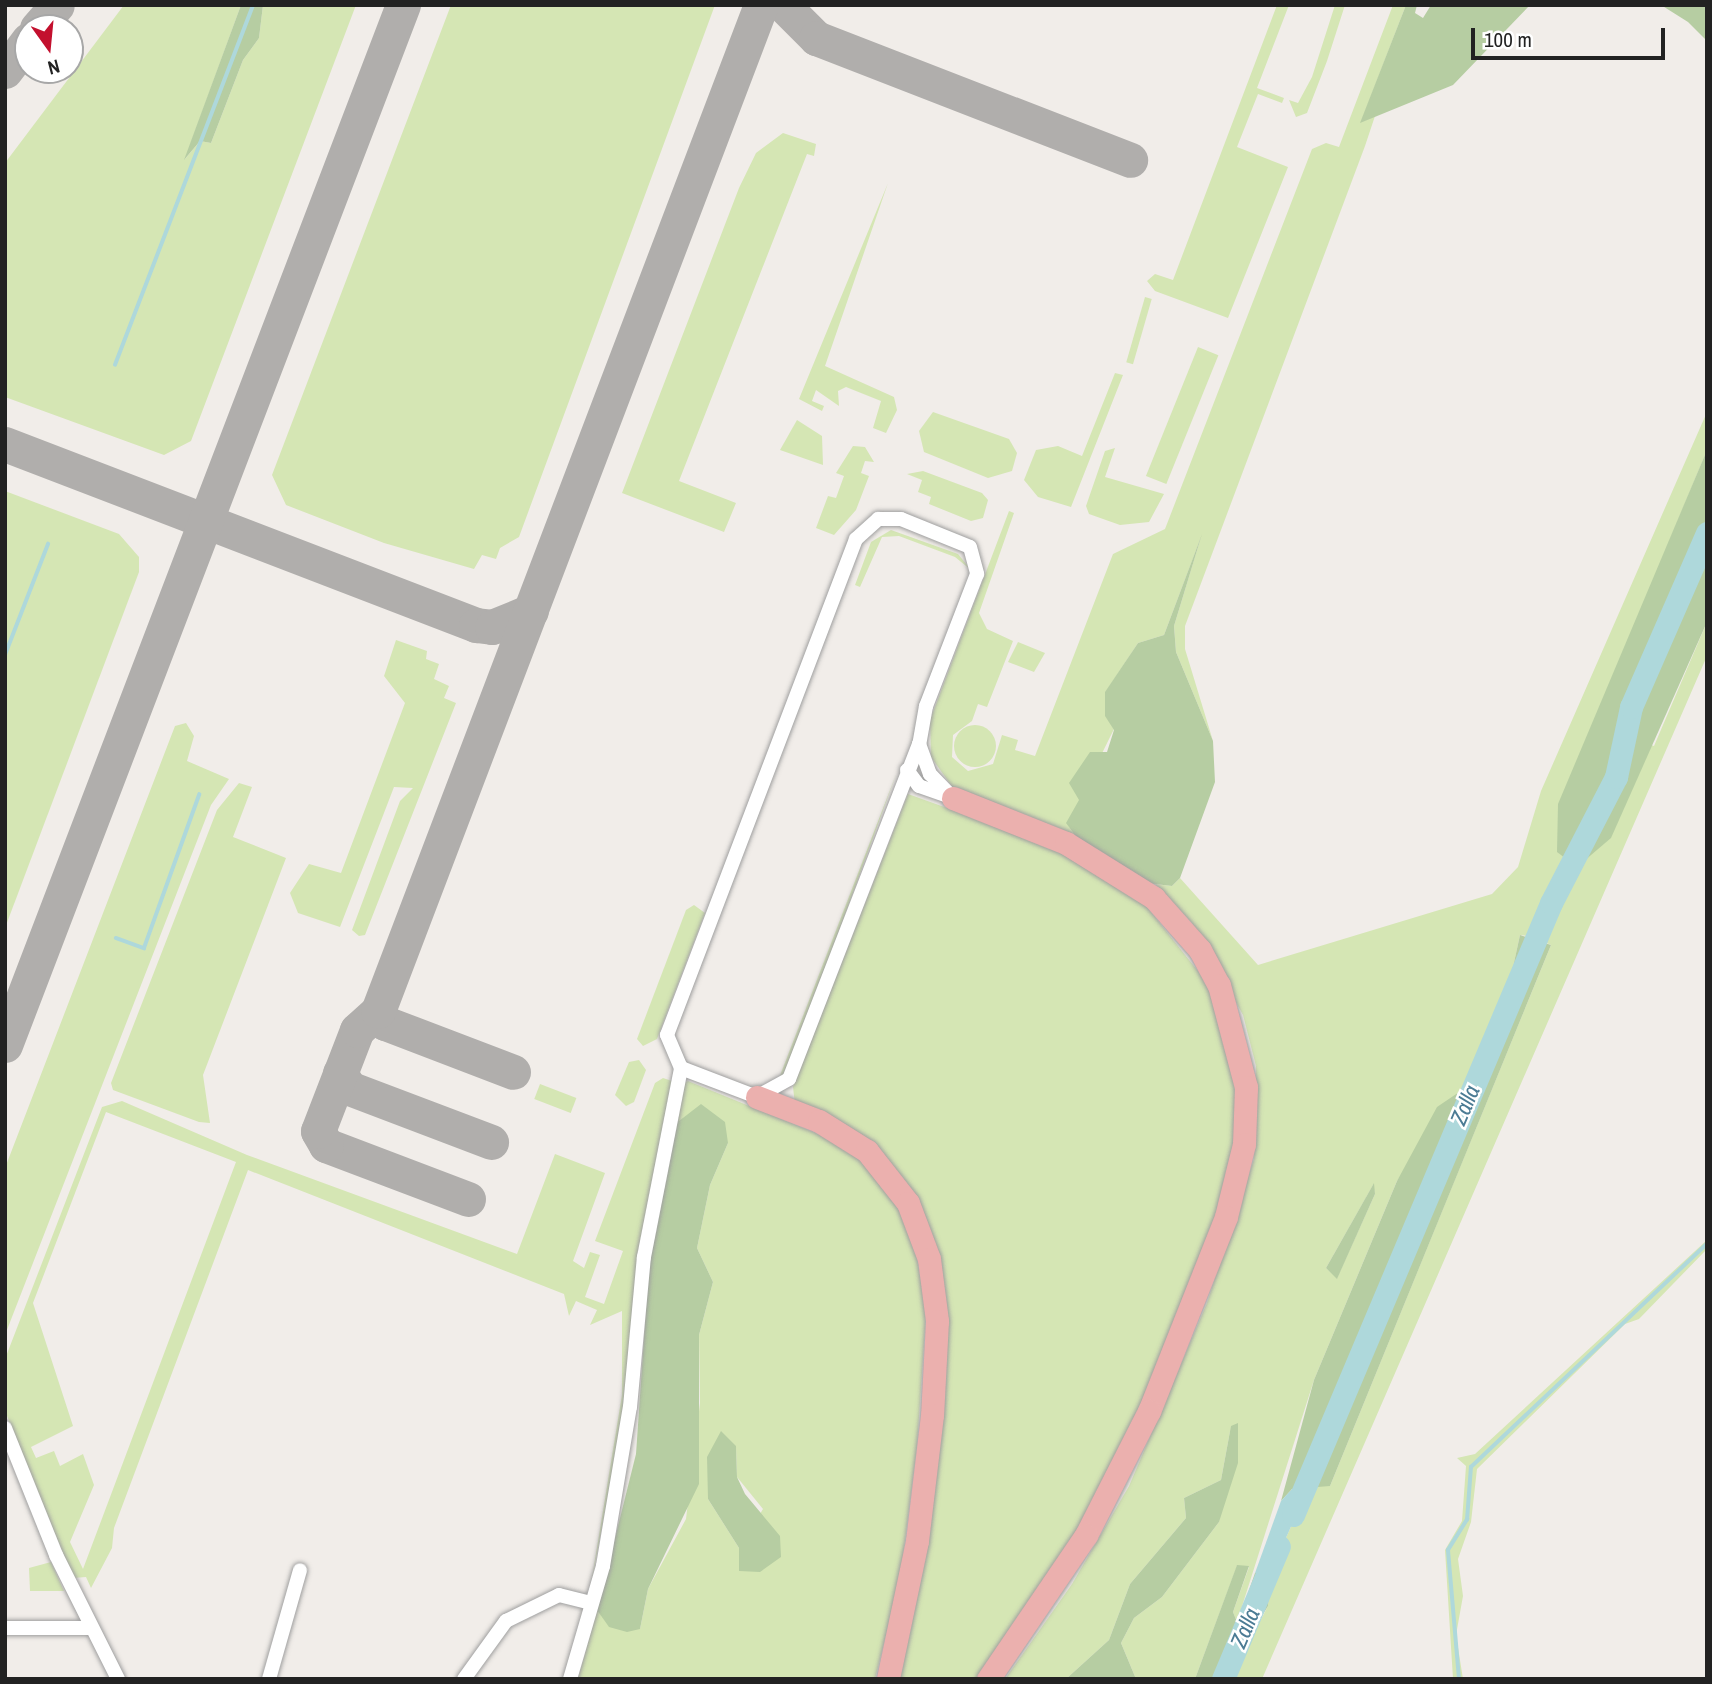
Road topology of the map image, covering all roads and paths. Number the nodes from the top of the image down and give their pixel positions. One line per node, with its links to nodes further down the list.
1 (919, 744): 2 (street); 3 (street); 4 (street)
2 (907, 770): 3 (street); 5 (street)
3 (953, 798): 16 (highway)
4 (681, 1068): 5 (street); 8 (street)
5 (757, 1097): 15 (highway)
6 (5, 1428): 10 (street)
7 (300, 1570): 12 (street)
8 (590, 1603): 13 (street); 14 (street)
9 (5, 1628): 10 (street)
10 (91, 1628): 11 (street)
11 (118, 1679)
12 (269, 1679)
13 (464, 1679)
14 (569, 1679)
15 (888, 1679)
16 (989, 1679)

